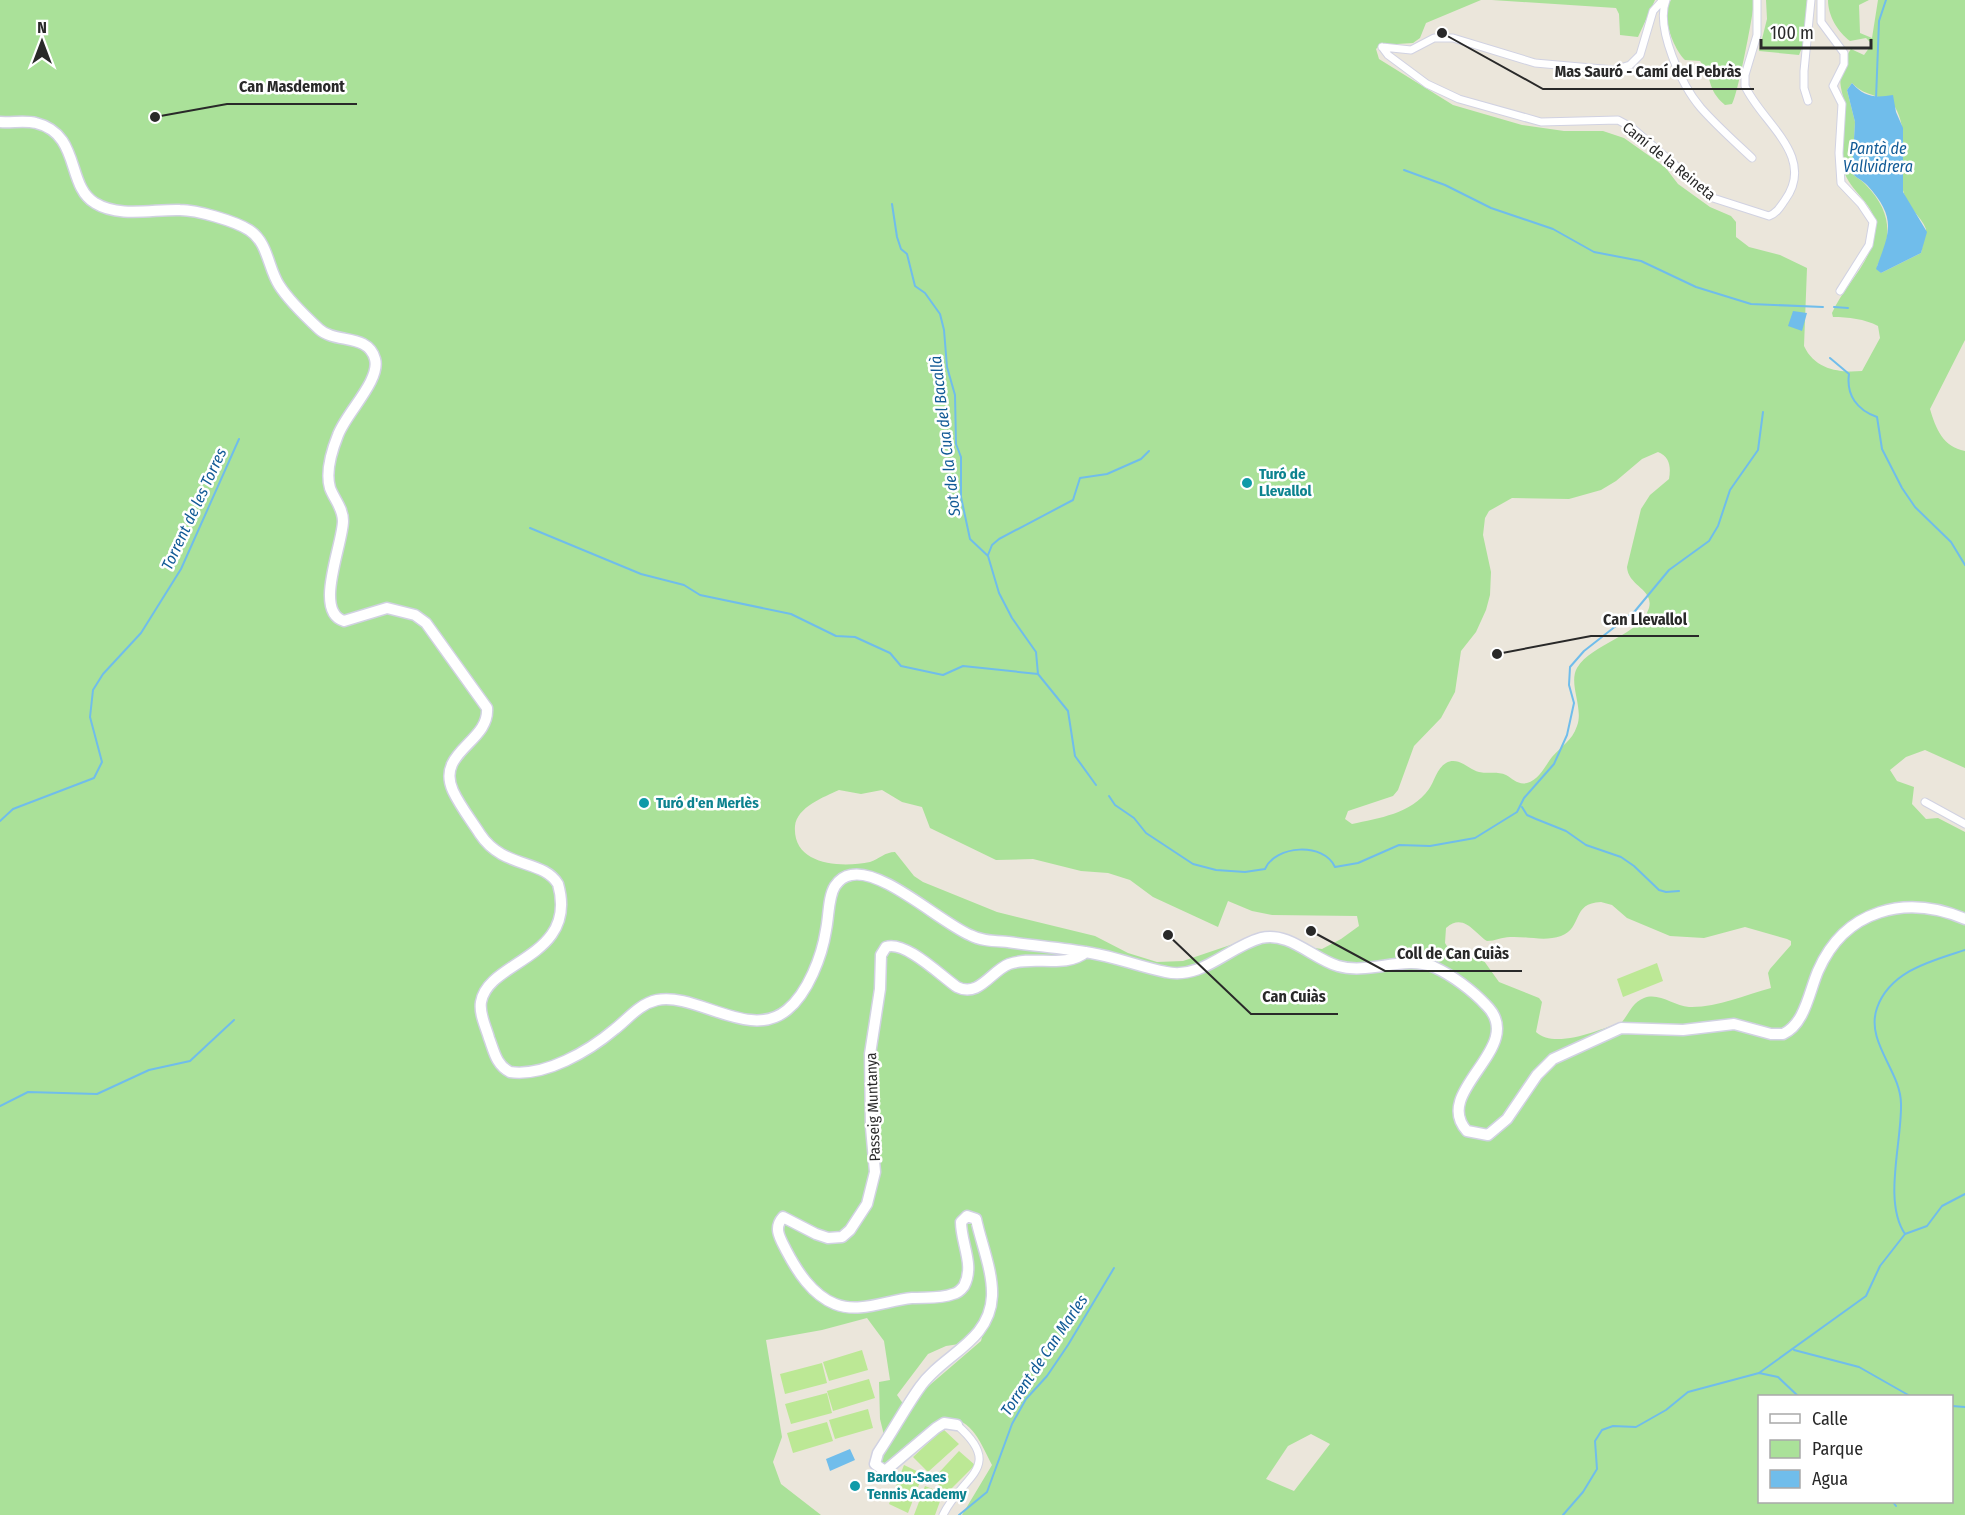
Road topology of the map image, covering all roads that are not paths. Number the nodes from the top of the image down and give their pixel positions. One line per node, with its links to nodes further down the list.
1 (1664, 0): 2 (street, Camí de la Reineta); 7 (street)
2 (1758, 0)
3 (1811, 0): 5 (street)
4 (1821, 0): 8 (street)
5 (1808, 101)
6 (0, 122): 12 (main road)
7 (1752, 158)
8 (1840, 291)
9 (1924, 801): 10 (street)
10 (1965, 824)
11 (1965, 919): 12 (main road)
12 (1086, 952): 13 (main road, Passeig Muntanya)
13 (957, 1425): 14 (street, Passeig Muntanya)
14 (943, 1515)

